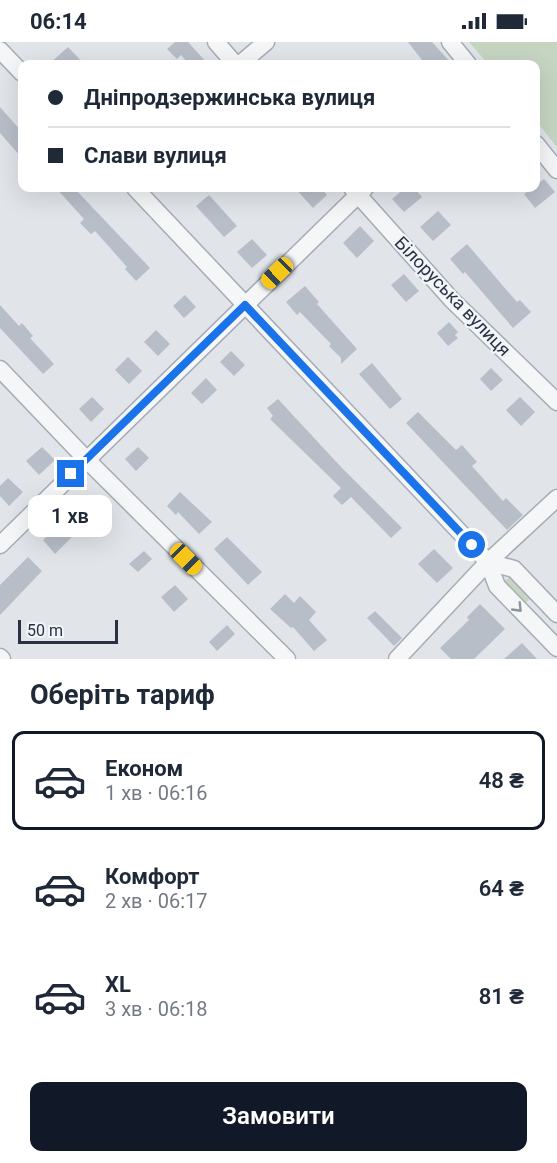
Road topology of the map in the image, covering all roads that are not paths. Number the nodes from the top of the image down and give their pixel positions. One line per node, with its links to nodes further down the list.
1 (216, 42): 5 (street)
2 (266, 42): 6 (street)
3 (450, 42): 7 (street)
4 (0, 50): 8 (street)
5 (234, 60)
6 (243, 60)
7 (465, 60)
8 (18, 69)
9 (540, 149): 10 (street)
10 (557, 170)
11 (139, 192): 14 (street)
12 (356, 192): 14 (street)
13 (360, 192): 16 (street, Білоруська вулиця)
14 (245, 305): 17 (street); 20 (street)
15 (0, 369): 17 (street)
16 (557, 402)
17 (86, 459): 19 (street); 23 (street)
18 (557, 498): 20 (street)
19 (0, 545)
20 (488, 562): 21 (street); 22 (street, one-way to 22); 24 (street)
21 (557, 614)
22 (557, 648)
23 (287, 659)
24 (397, 659)

